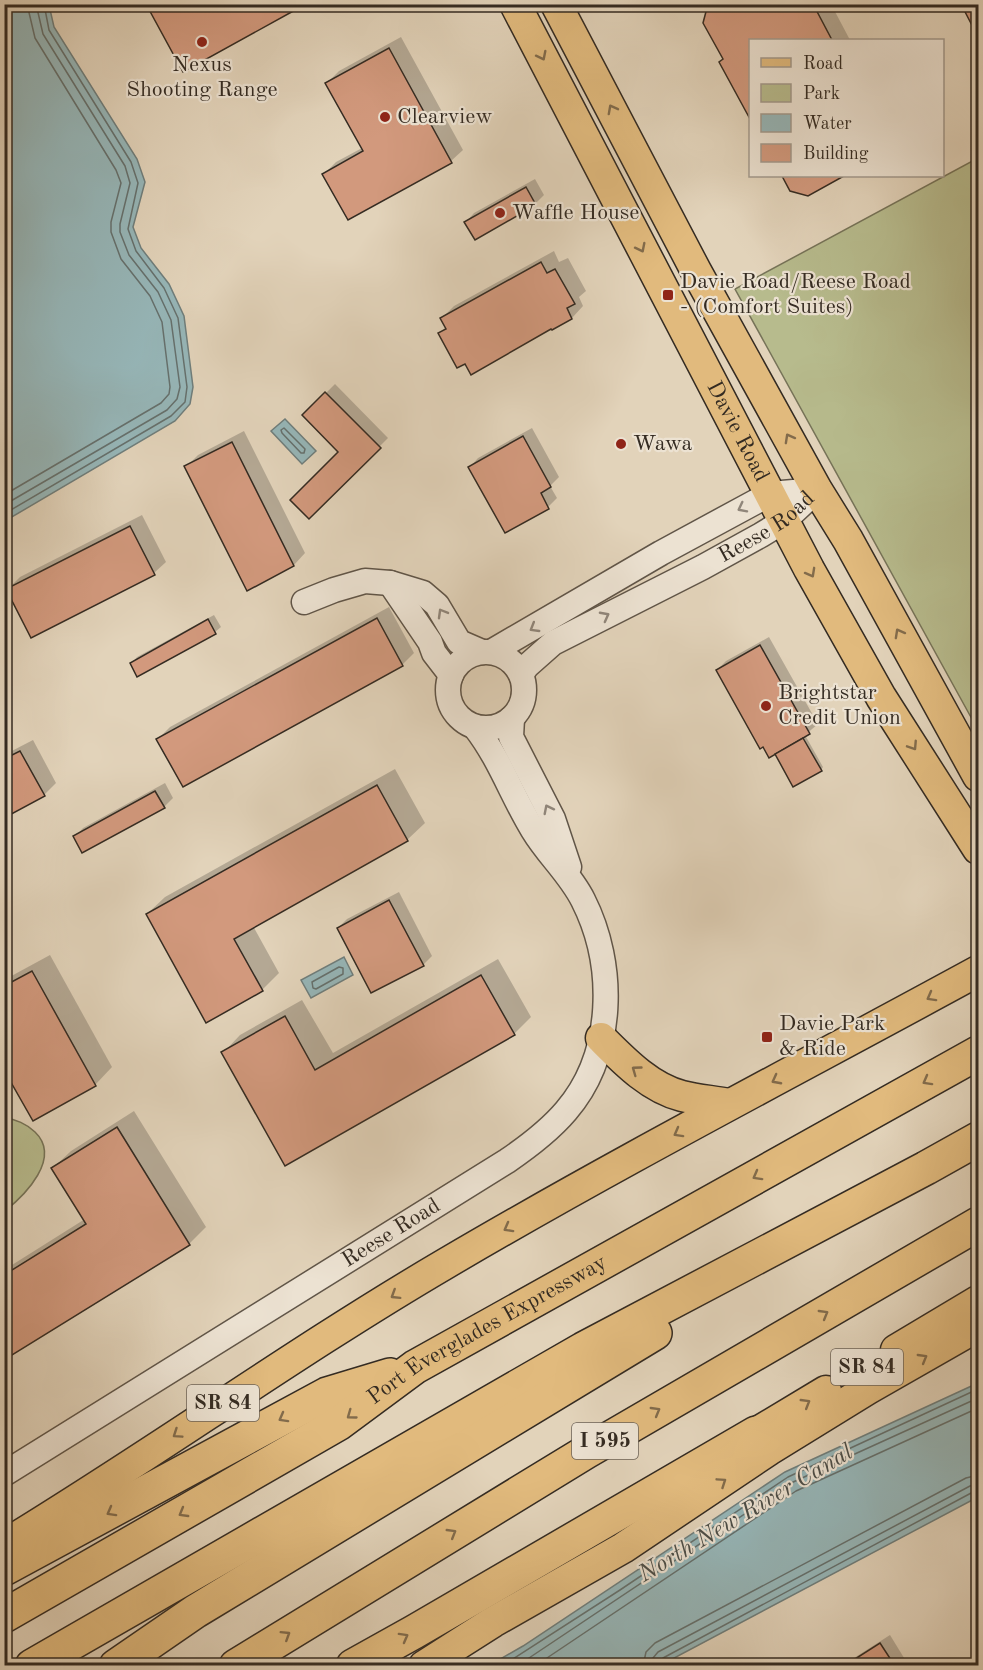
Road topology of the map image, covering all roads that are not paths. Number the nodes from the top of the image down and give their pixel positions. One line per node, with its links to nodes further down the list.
1 (514, 4): 4 (main road, Davie Road, one-way to 4)
2 (564, 7): 3 (main road, Davie Road, one-way to 2)
3 (817, 490): 4 (street, Reese Road); 5 (street, Reese Road); 13 (main road, Davie Road, one-way to 3)
4 (770, 494): 5 (main road, Davie Road); 8 (street, Reese Road, one-way to 8)
5 (784, 521): 10 (street, Reese Road, one-way to 5); 14 (main road, Davie Road, one-way to 14)
6 (390, 583): 7 (street); 8 (street, one-way to 6); 9 (street)
7 (304, 602)
8 (486, 652): 9 (street); 10 (street)
9 (451, 675): 12 (street)
10 (521, 675): 11 (street)
11 (512, 718): 12 (street); 15 (street, Reese Road, one-way to 11)
12 (475, 727): 15 (street, Reese Road)
13 (978, 776)
14 (978, 849)
15 (574, 884): 17 (street, Reese Road)
16 (978, 971): 19 (main road, SR 84, one-way to 19)
17 (601, 1038): 19 (main road, one-way to 17); 27 (street, Reese Road)
18 (978, 1053): 25 (highway, Port Everglades Expressway, one-way to 25)
19 (729, 1104): 28 (main road, SR 84, one-way to 28)
20 (978, 1139): 21 (highway)
21 (926, 1168): 32 (highway); 33 (highway)
22 (978, 1224): 34 (highway, I 595, one-way to 22)
23 (978, 1301): 26 (main road, SR 84, one-way to 23)
24 (978, 1326): 31 (main road, one-way to 24)
25 (415, 1367): 29 (highway, one-way to 29); 30 (highway, Port Everglades Expressway, one-way to 30)
26 (756, 1433): 31 (main road, SR 84); 35 (highway, one-way to 26)
27 (4, 1474)
28 (4, 1545)
29 (4, 1569)
30 (4, 1616)
31 (493, 1622): 36 (main road, SR 84)
32 (32, 1665)
33 (116, 1665)
34 (236, 1665)
35 (353, 1665)
36 (424, 1665)

